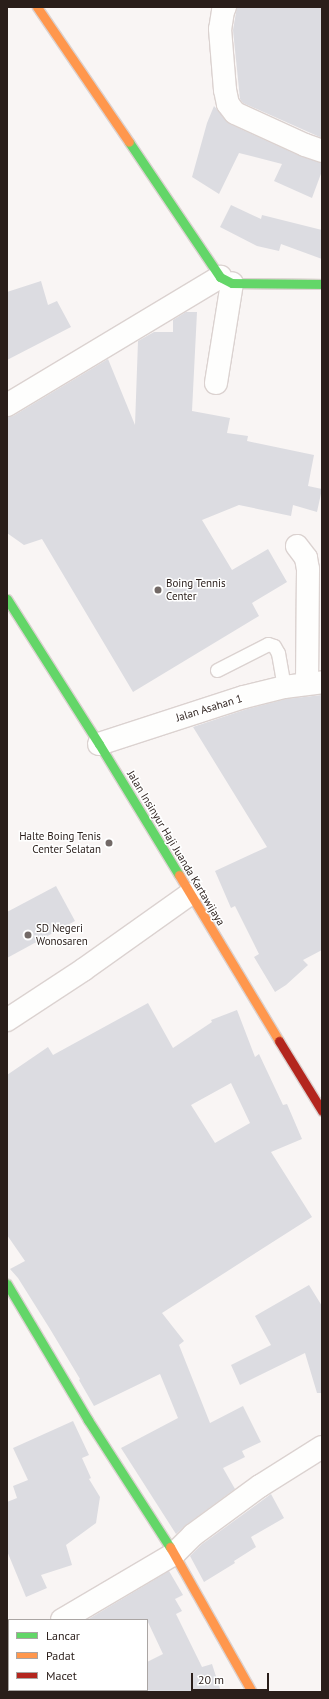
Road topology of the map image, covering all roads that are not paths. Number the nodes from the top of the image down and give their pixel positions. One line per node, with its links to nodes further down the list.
1 (37, 7): 4 (street)
2 (226, 7): 3 (street)
3 (322, 151)
4 (226, 280): 5 (street); 6 (street); 7 (street)
5 (322, 284)
6 (216, 383)
7 (7, 406)
8 (297, 546): 11 (street)
9 (7, 599): 13 (street, Jalan Insinyur Haji Juanda Kartawijaya)
10 (217, 670): 12 (lane)
11 (314, 682): 12 (street, Jalan Asahan 1)
12 (284, 687): 13 (street, Jalan Asahan 1)
13 (99, 744): 14 (street, Jalan Insinyur Haji Juanda Kartawijaya)
14 (190, 894): 15 (street); 16 (street, Jalan Insinyur Haji Juanda Kartawijaya)
15 (7, 1020)
16 (322, 1111)
17 (7, 1284): 19 (street)
18 (322, 1447): 19 (street)
19 (174, 1554): 20 (street); 21 (street)
20 (64, 1619)
21 (252, 1692)

